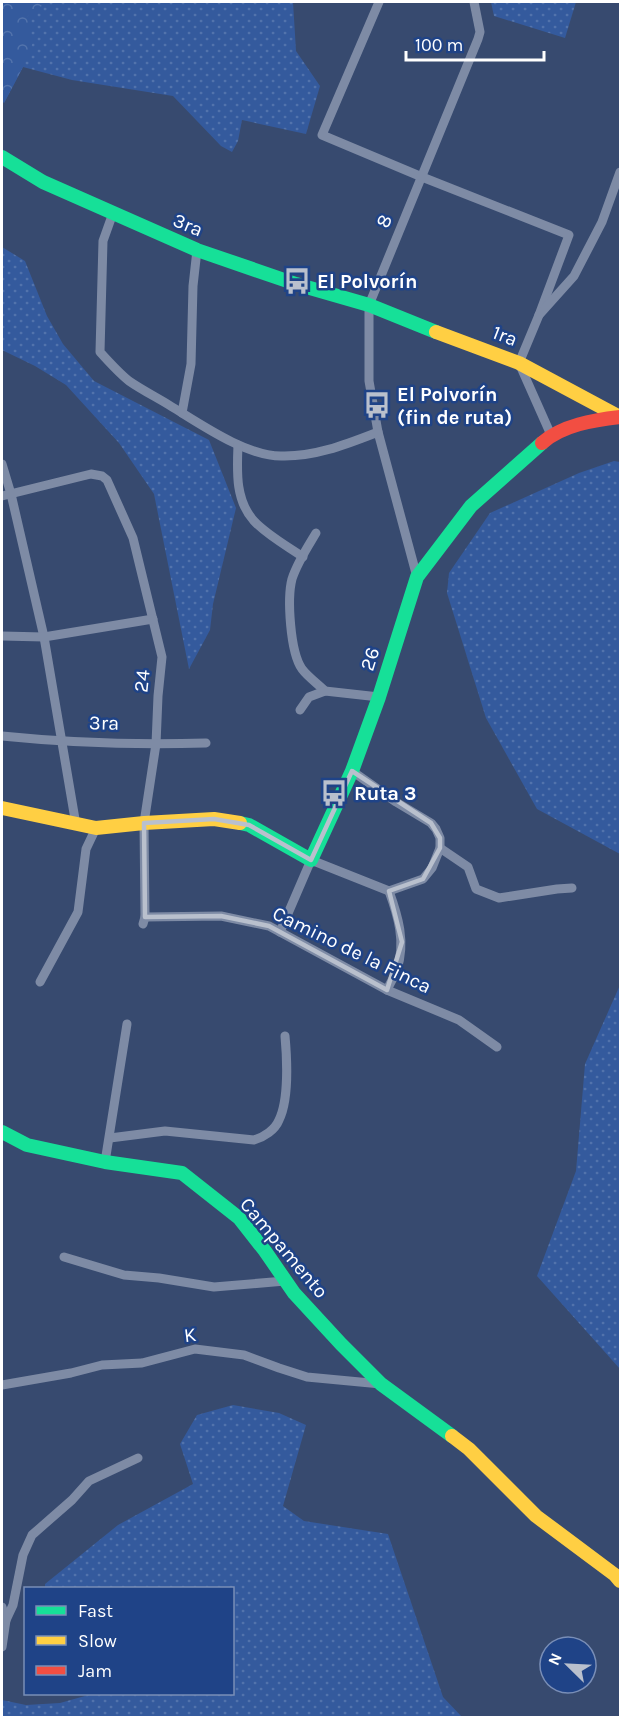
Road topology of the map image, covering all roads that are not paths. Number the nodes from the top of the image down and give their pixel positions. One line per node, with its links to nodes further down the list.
1 (380, 2): 5 (street)
2 (474, 2): 5 (street, 8)
3 (2, 156): 6 (street, 3ra)
4 (621, 172): 9 (street)
5 (422, 177): 8 (street, 8); 9 (street)
6 (113, 213): 7 (street, 3ra); 11 (street)
7 (197, 250): 8 (street, 3ra); 11 (street)
8 (369, 305): 10 (street, 1ra); 13 (street, 8)
9 (539, 315): 10 (street)
10 (519, 363): 12 (street, 1ra); 14 (street)
11 (182, 413): 15 (street)
12 (621, 417): 14 (street)
13 (378, 432): 15 (street); 20 (street, 8)
14 (551, 435): 20 (street, 26)
15 (238, 445): 19 (street)
16 (2, 464): 17 (street)
17 (6, 495): 21 (street, 24); 23 (street)
18 (316, 533): 19 (street)
19 (303, 556): 24 (street)
20 (417, 577): 25 (street, 26)
21 (153, 619): 23 (street); 30 (street, 24)
22 (2, 636): 23 (street)
23 (44, 637): 28 (street)
24 (325, 691): 25 (street); 26 (street)
25 (379, 697): 31 (street, 26)
26 (300, 710)
27 (2, 736): 28 (street, 3ra)
28 (63, 742): 30 (street, 3ra); 34 (street)
29 (206, 743): 30 (street, 3ra)
30 (156, 744): 33 (street, 24)
31 (352, 771): 36 (street); 37 (street, 26)
32 (2, 808): 34 (street)
33 (144, 823): 35 (street); 37 (street); 40 (street, 24)
34 (76, 825): 35 (street)
35 (96, 828): 42 (street)
36 (440, 848): 38 (street); 39 (street)
37 (311, 860): 39 (street); 41 (street, 26)
38 (572, 888)
39 (389, 891): 43 (street)
40 (144, 920): 41 (street, Camino de la Finca)
41 (280, 932): 43 (street, Camino de la Finca)
42 (40, 982)
43 (387, 990): 46 (street, Camino de la Finca)
44 (127, 1024): 48 (street)
45 (285, 1036): 48 (street)
46 (497, 1047)
47 (2, 1132): 49 (street, Campamento)
48 (110, 1138): 49 (street)
49 (105, 1162): 51 (street, Campamento)
50 (64, 1257): 51 (street)
51 (285, 1281): 52 (street, Campamento)
52 (381, 1384): 53 (street, K); 55 (street, Campamento)
53 (2, 1385)
54 (138, 1458): 57 (street)
55 (621, 1581)
56 (2, 1607): 57 (street)
57 (6, 1620): 58 (street)
58 (2, 1647)

